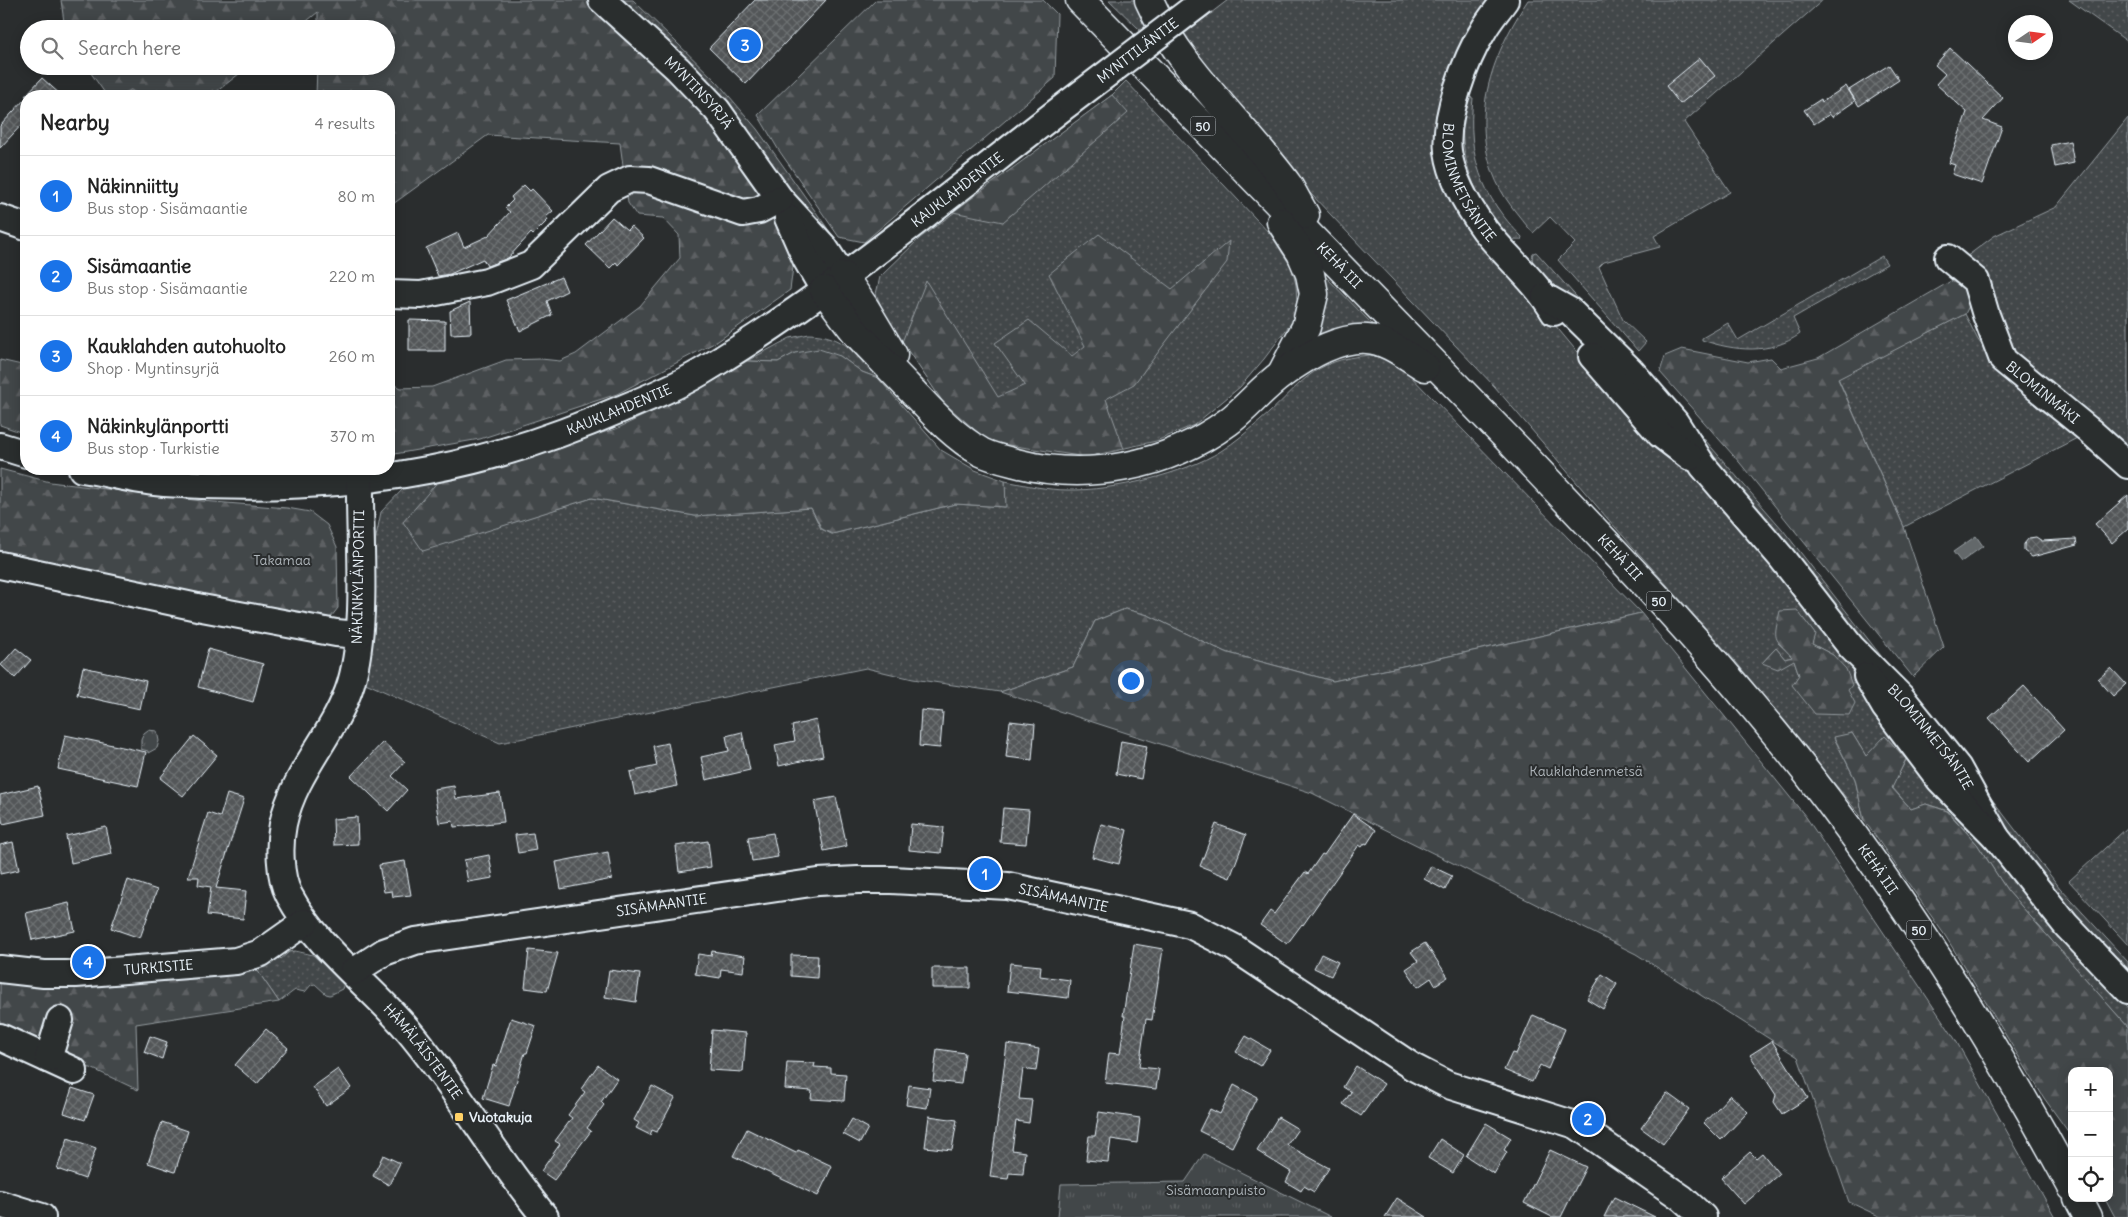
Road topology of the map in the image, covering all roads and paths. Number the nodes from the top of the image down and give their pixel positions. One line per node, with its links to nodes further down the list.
1 (602, 0): 8 (street, MYNTINSYRJÄ)
2 (1080, 0): 7 (highway, KEHÄ III / 50)
3 (1148, 0): 11 (highway)
4 (1505, 0): 29 (street, BLOMINMETSÄNTIE)
5 (1204, 1): 6 (street, MYNTTILÄNTIE, bridge)
6 (1070, 102): 13 (street, KAUKLAHDENTIE)
7 (1265, 189): 11 (highway, KEHÄ III / 50); 15 (highway)
8 (780, 199): 13 (street, MYNTINSYRJÄ); 14 (street)
9 (0, 218): 10 (street)
10 (20, 224)
11 (1326, 251): 16 (highway, KEHÄ III / 50)
12 (1948, 258): 19 (street, BLOMINMÄKI)
13 (833, 283): 15 (highway); 20 (street, KAUKLAHDENTIE)
14 (395, 294)
15 (1281, 375): 16 (highway)
16 (1456, 385): 34 (highway, KEHÄ III / 50)
17 (0, 446): 18 (street)
18 (20, 452)
19 (2128, 465)
20 (395, 474)
21 (116, 475): 23 (street, KAUKLAHDENTIE)
22 (389, 475): 23 (street, KAUKLAHDENTIE)
23 (360, 479): 25 (street, NÄKINKYLÄNPORTTI)
24 (0, 565): 25 (street)
25 (360, 635): 26 (street, NÄKINKYLÄNPORTTI)
26 (305, 922): 27 (street, TURKISTIE); 28 (street, HÄMÄLÄISTENTIE)
27 (0, 970)
28 (353, 972): 38 (street, HÄMÄLÄISTENTIE); 39 (street, SISÄMAANTIE)
29 (2128, 990)
30 (60, 1020): 32 (street)
31 (0, 1037): 32 (street)
32 (48, 1059): 33 (street)
33 (74, 1071)
34 (2068, 1179)
35 (2080, 1202): 40 (highway)
36 (0, 1204): 37 (street)
37 (42, 1217)
38 (545, 1217)
39 (1703, 1217)
40 (2088, 1217)

